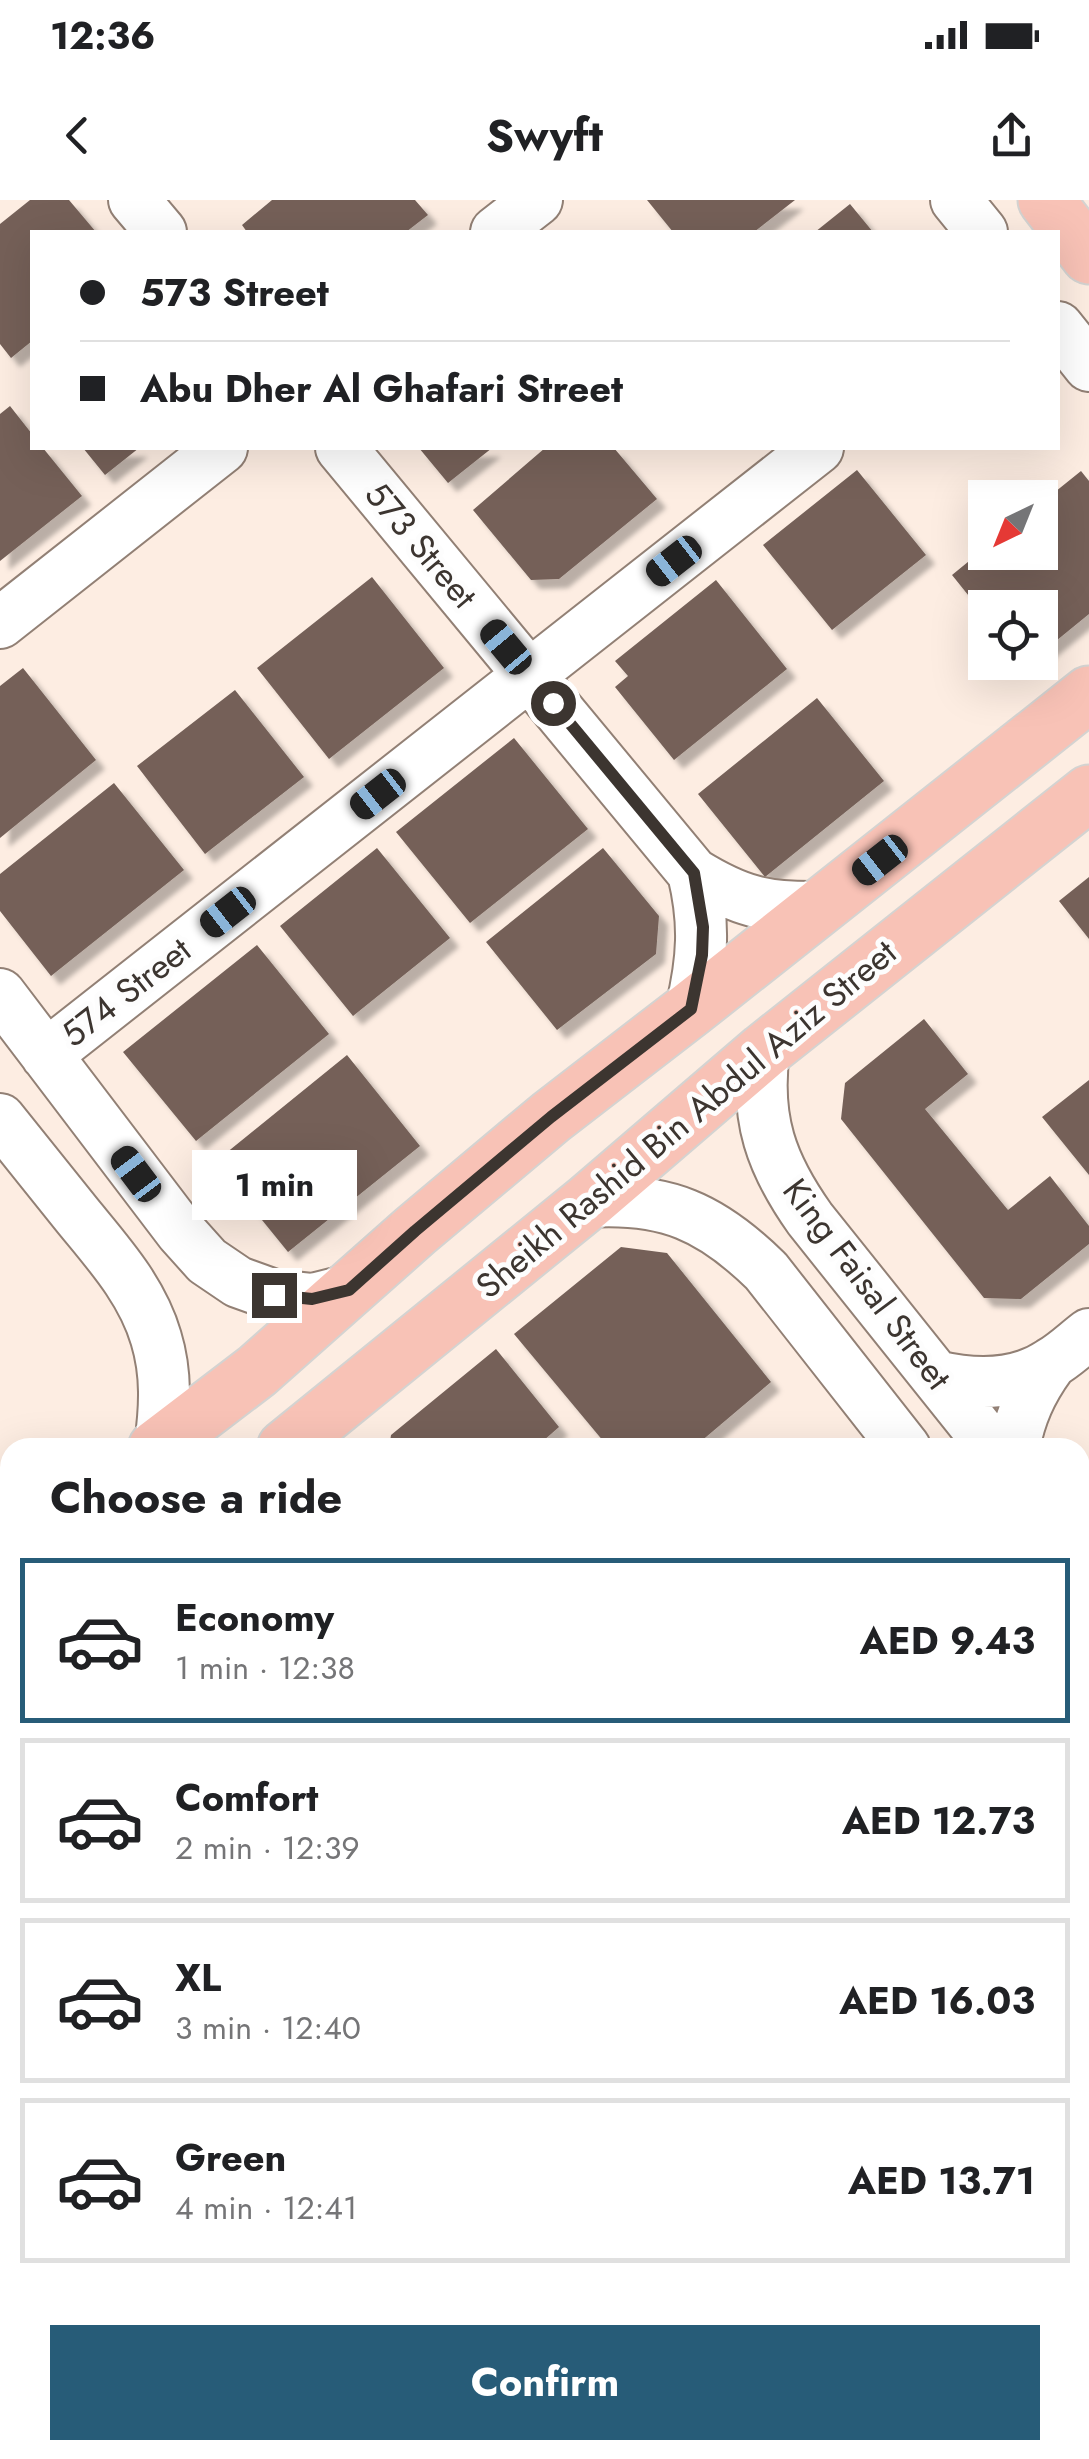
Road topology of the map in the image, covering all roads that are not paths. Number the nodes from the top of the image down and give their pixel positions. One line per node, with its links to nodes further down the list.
1 (134, 200): 5 (street)
2 (537, 200): 6 (street)
3 (956, 200): 7 (street)
4 (1046, 200): 8 (main road)
5 (159, 230)
6 (499, 230)
7 (980, 230)
8 (1089, 256)
9 (1060, 330): 10 (street)
10 (1089, 366)
11 (219, 450): 14 (street)
12 (343, 450): 15 (street, 573 Street)
13 (815, 450): 15 (street, 574 Street)
14 (0, 623)
15 (530, 675): 18 (street, 573 Street); 23 (street, 574 Street)
16 (1089, 694): 19 (main road)
17 (1089, 794): 22 (main road, Sheikh Rashid Bin Abdul Aziz Street)
18 (694, 873): 19 (street, 573 Street); 21 (street)
19 (821, 906): 21 (main road)
20 (0, 994): 23 (street)
21 (691, 1009): 28 (main road)
22 (764, 1051): 27 (main road, Sheikh Rashid Bin Abdul Aziz Street); 29 (street, King Faisal Street)
23 (46, 1055): 25 (street)
24 (4, 1130): 26 (street)
25 (114, 1144): 26 (street); 28 (street)
26 (54, 1187): 35 (street)
27 (588, 1202): 31 (street, King Faisal Street); 34 (main road, Sheikh Rashid Bin Abdul Aziz Street)
28 (349, 1290): 36 (main road)
29 (889, 1318): 31 (street); 33 (street, King Faisal Street)
30 (1089, 1334): 32 (street)
31 (836, 1360): 38 (street, King Faisal Street)
32 (1050, 1365): 33 (street); 40 (street)
33 (936, 1376): 39 (street, King Faisal Street)
34 (335, 1426): 37 (main road, Sheikh Rashid Bin Abdul Aziz Street)
35 (160, 1438)
36 (169, 1438)
37 (308, 1438)
38 (898, 1438)
39 (985, 1438)
40 (1017, 1438)

